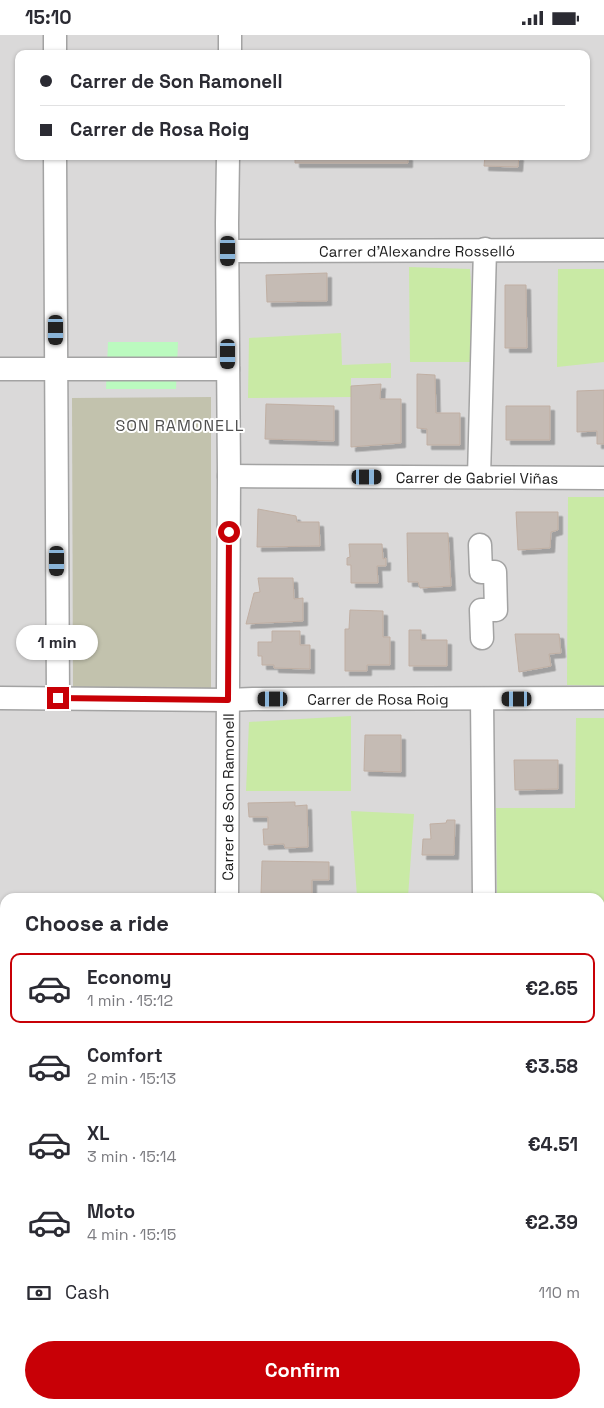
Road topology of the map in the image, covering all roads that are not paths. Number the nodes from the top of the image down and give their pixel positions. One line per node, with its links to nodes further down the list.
1 (55, 35): 3 (street)
2 (230, 35): 4 (street)
3 (55, 50)
4 (230, 50)
5 (55, 160): 10 (street)
6 (228, 160): 9 (street, Carrer de Son Ramonell)
7 (484, 249): 8 (street, Carrer d'Alexandre Rosselló); 9 (street, Carrer d'Alexandre Rosselló); 14 (street)
8 (604, 250)
9 (228, 251): 12 (street, Carrer de Son Ramonell)
10 (56, 368): 11 (street); 12 (street); 19 (street)
11 (0, 369)
12 (228, 369): 13 (street, Carrer de Son Ramonell)
13 (229, 476): 14 (street, Carrer de Gabriel Viñas); 22 (street, Carrer de Son Ramonell)
14 (480, 477): 15 (street, Carrer de Gabriel Viñas)
15 (604, 478)
16 (480, 545): 17 (street)
17 (482, 637)
18 (0, 698): 19 (street, Carrer de Rosa Roig)
19 (58, 698): 22 (street, Carrer de Rosa Roig)
20 (604, 698): 21 (street, Carrer de Rosa Roig)
21 (482, 699): 22 (street, Carrer de Rosa Roig); 24 (street)
22 (228, 700): 23 (street, Carrer de Son Ramonell)
23 (227, 893)
24 (484, 893)

